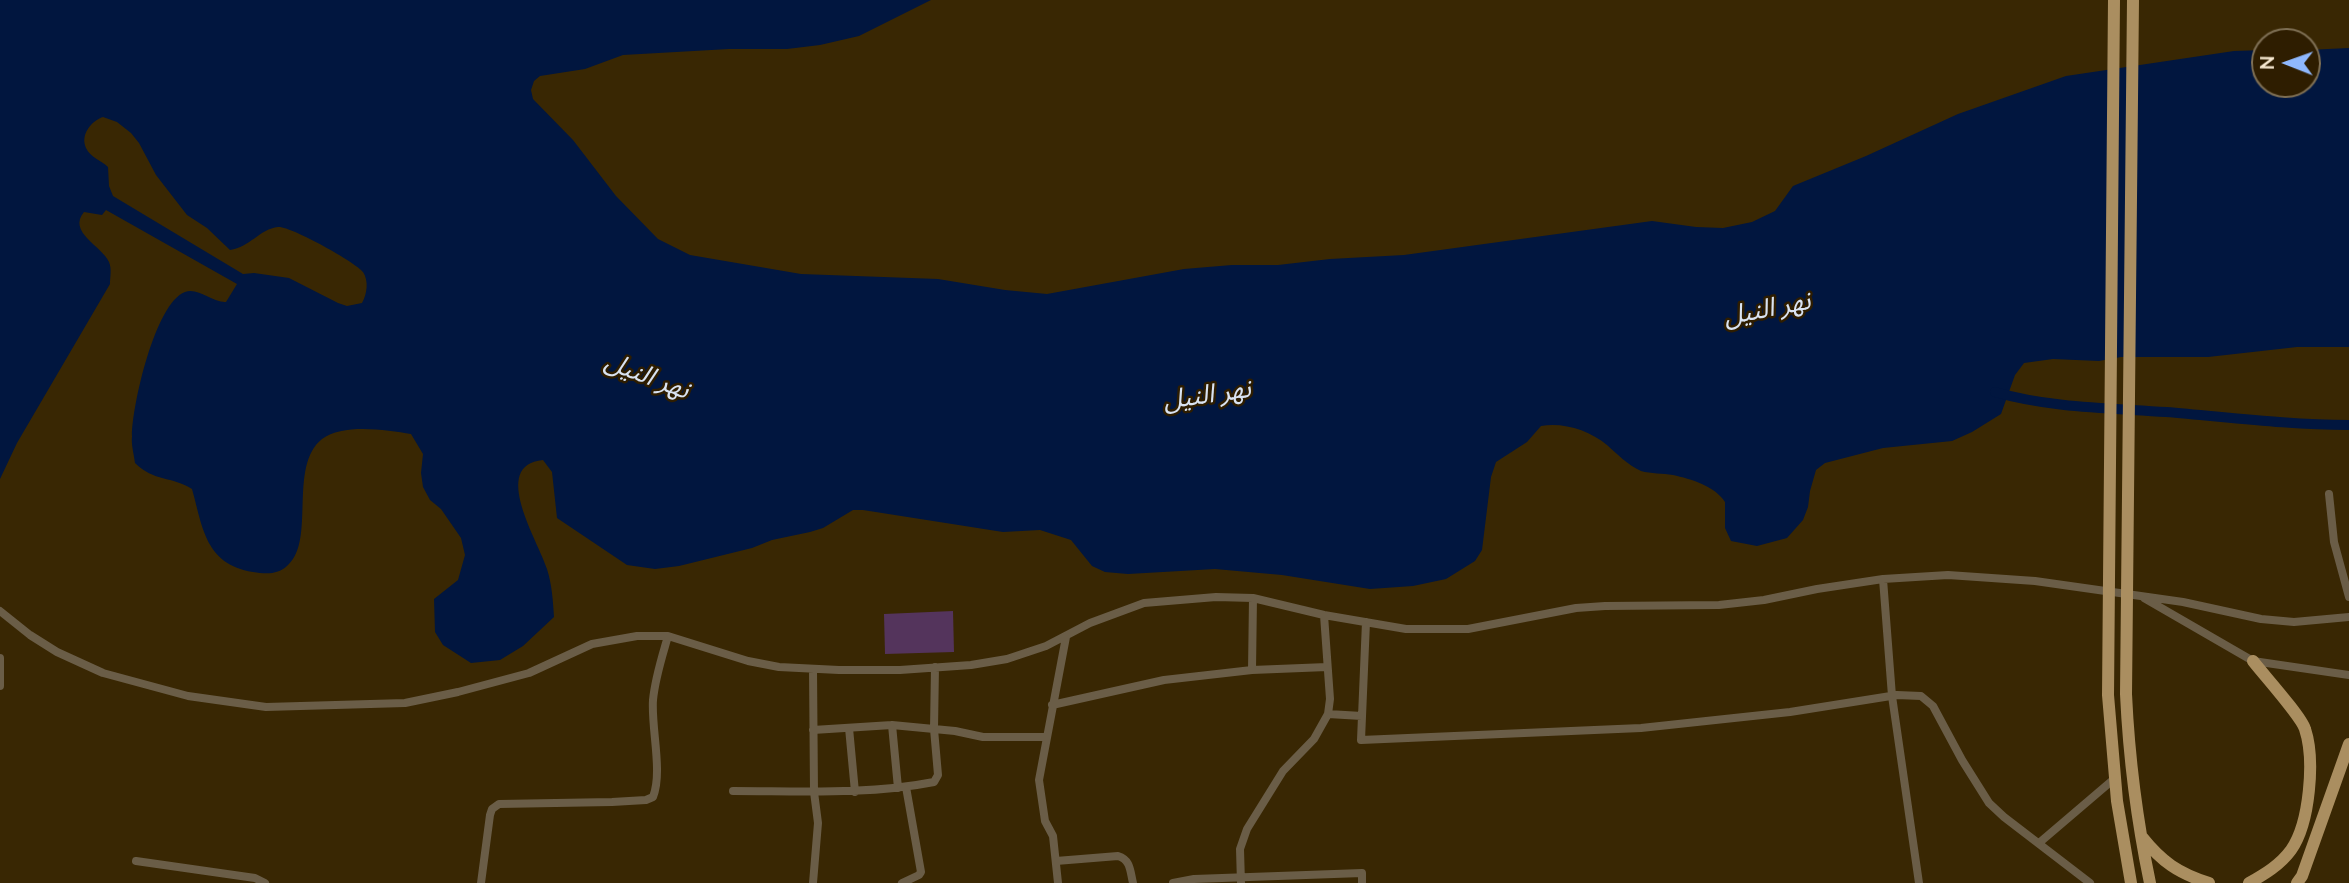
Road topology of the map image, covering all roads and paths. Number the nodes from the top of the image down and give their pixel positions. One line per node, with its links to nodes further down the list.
1 (2114, 0): 32 (main road)
2 (2133, 0): 37 (main road)
3 (2329, 494): 6 (street)
4 (1883, 579): 5 (street); 11 (street); 22 (street)
5 (2138, 595): 10 (street); 15 (street)
6 (2349, 597)
7 (1253, 598): 9 (street); 13 (street); 19 (street)
8 (0, 611): 12 (street)
9 (1324, 615): 11 (street); 17 (street)
10 (2349, 617)
11 (1366, 622): 25 (street)
12 (668, 636): 18 (street); 44 (street)
13 (1066, 637): 16 (street); 23 (street)
14 (0, 658): 21 (street)
15 (2253, 661): 20 (street); 56 (main road)
16 (935, 667): 18 (street); 28 (street)
17 (1327, 667): 19 (street); 24 (street)
18 (813, 669): 29 (street)
19 (1252, 670): 23 (street)
20 (2349, 675)
21 (0, 685)
22 (1892, 696): 25 (street); 38 (street); 51 (street)
23 (1052, 705): 30 (street)
24 (1328, 714): 25 (street); 41 (street)
25 (1362, 716)
26 (892, 725): 27 (street); 28 (street); 33 (street)
27 (849, 728): 29 (street); 36 (street)
28 (934, 729): 30 (street); 33 (street)
29 (813, 730): 35 (street)
30 (1046, 737): 39 (street)
31 (2349, 744): 57 (main road)
32 (2114, 779): 38 (street); 53 (main road)
33 (902, 788): 36 (street); 46 (street)
34 (733, 791): 35 (street)
35 (814, 792): 36 (street); 45 (street)
36 (855, 792)
37 (2142, 836): 54 (main road); 55 (main road)
38 (2039, 843): 52 (street)
39 (1056, 861): 47 (street); 48 (street)
40 (136, 862): 43 (street)
41 (1241, 880): 42 (street); 50 (street)
42 (1185, 882): 49 (street)
43 (265, 883)
44 (481, 883)
45 (813, 883)
46 (902, 883)
47 (1058, 883)
48 (1133, 883)
49 (1173, 883)
50 (1362, 883)
51 (1919, 883)
52 (2090, 883)
53 (2131, 883)
54 (2150, 883)
55 (2209, 883)
56 (2249, 883)
57 (2297, 883)

